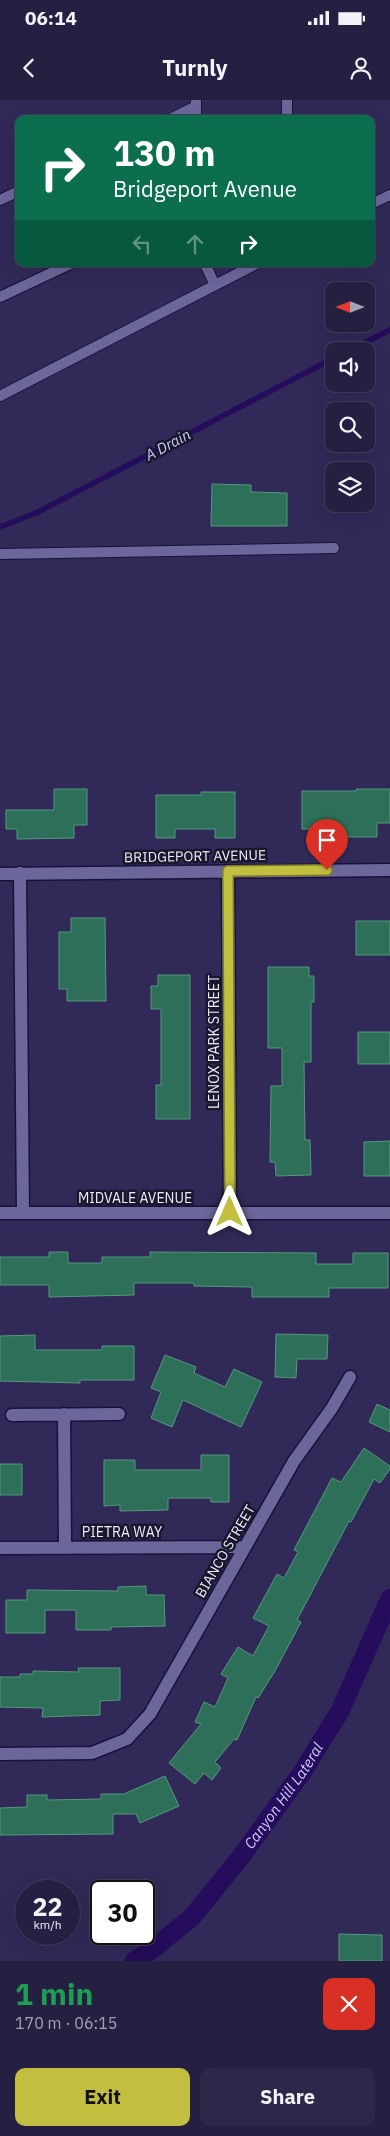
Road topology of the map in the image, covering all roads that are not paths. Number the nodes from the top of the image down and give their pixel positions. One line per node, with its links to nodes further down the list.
1 (287, 100): 4 (lane)
2 (196, 103): 3 (lane)
3 (176, 115)
4 (288, 115)
5 (15, 193): 7 (lane)
6 (390, 195): 8 (lane)
7 (0, 200)
8 (375, 202)
9 (64, 267): 13 (lane)
10 (207, 267): 12 (lane)
11 (250, 267): 12 (lane)
12 (216, 285): 14 (lane)
13 (0, 297)
14 (0, 396)
15 (334, 548): 16 (lane)
16 (0, 554)
17 (390, 870): 18 (street, BRIDGEPORT AVENUE)
18 (228, 871): 19 (street, BRIDGEPORT AVENUE); 23 (street, LENOX PARK STREET)
19 (20, 873): 20 (street, BRIDGEPORT AVENUE); 22 (street)
20 (0, 874)
21 (0, 1212): 22 (street, MIDVALE AVENUE)
22 (22, 1212): 23 (street, MIDVALE AVENUE)
23 (230, 1212): 24 (street, MIDVALE AVENUE)
24 (390, 1213)
25 (350, 1378): 30 (street, BIANCO STREET)
26 (64, 1414): 27 (street); 28 (street); 29 (street)
27 (119, 1414)
28 (12, 1415)
29 (65, 1547): 30 (street, PIETRA WAY); 31 (street, PIETRA WAY)
30 (245, 1547): 32 (street, BIANCO STREET)
31 (0, 1548)
32 (0, 1754)

